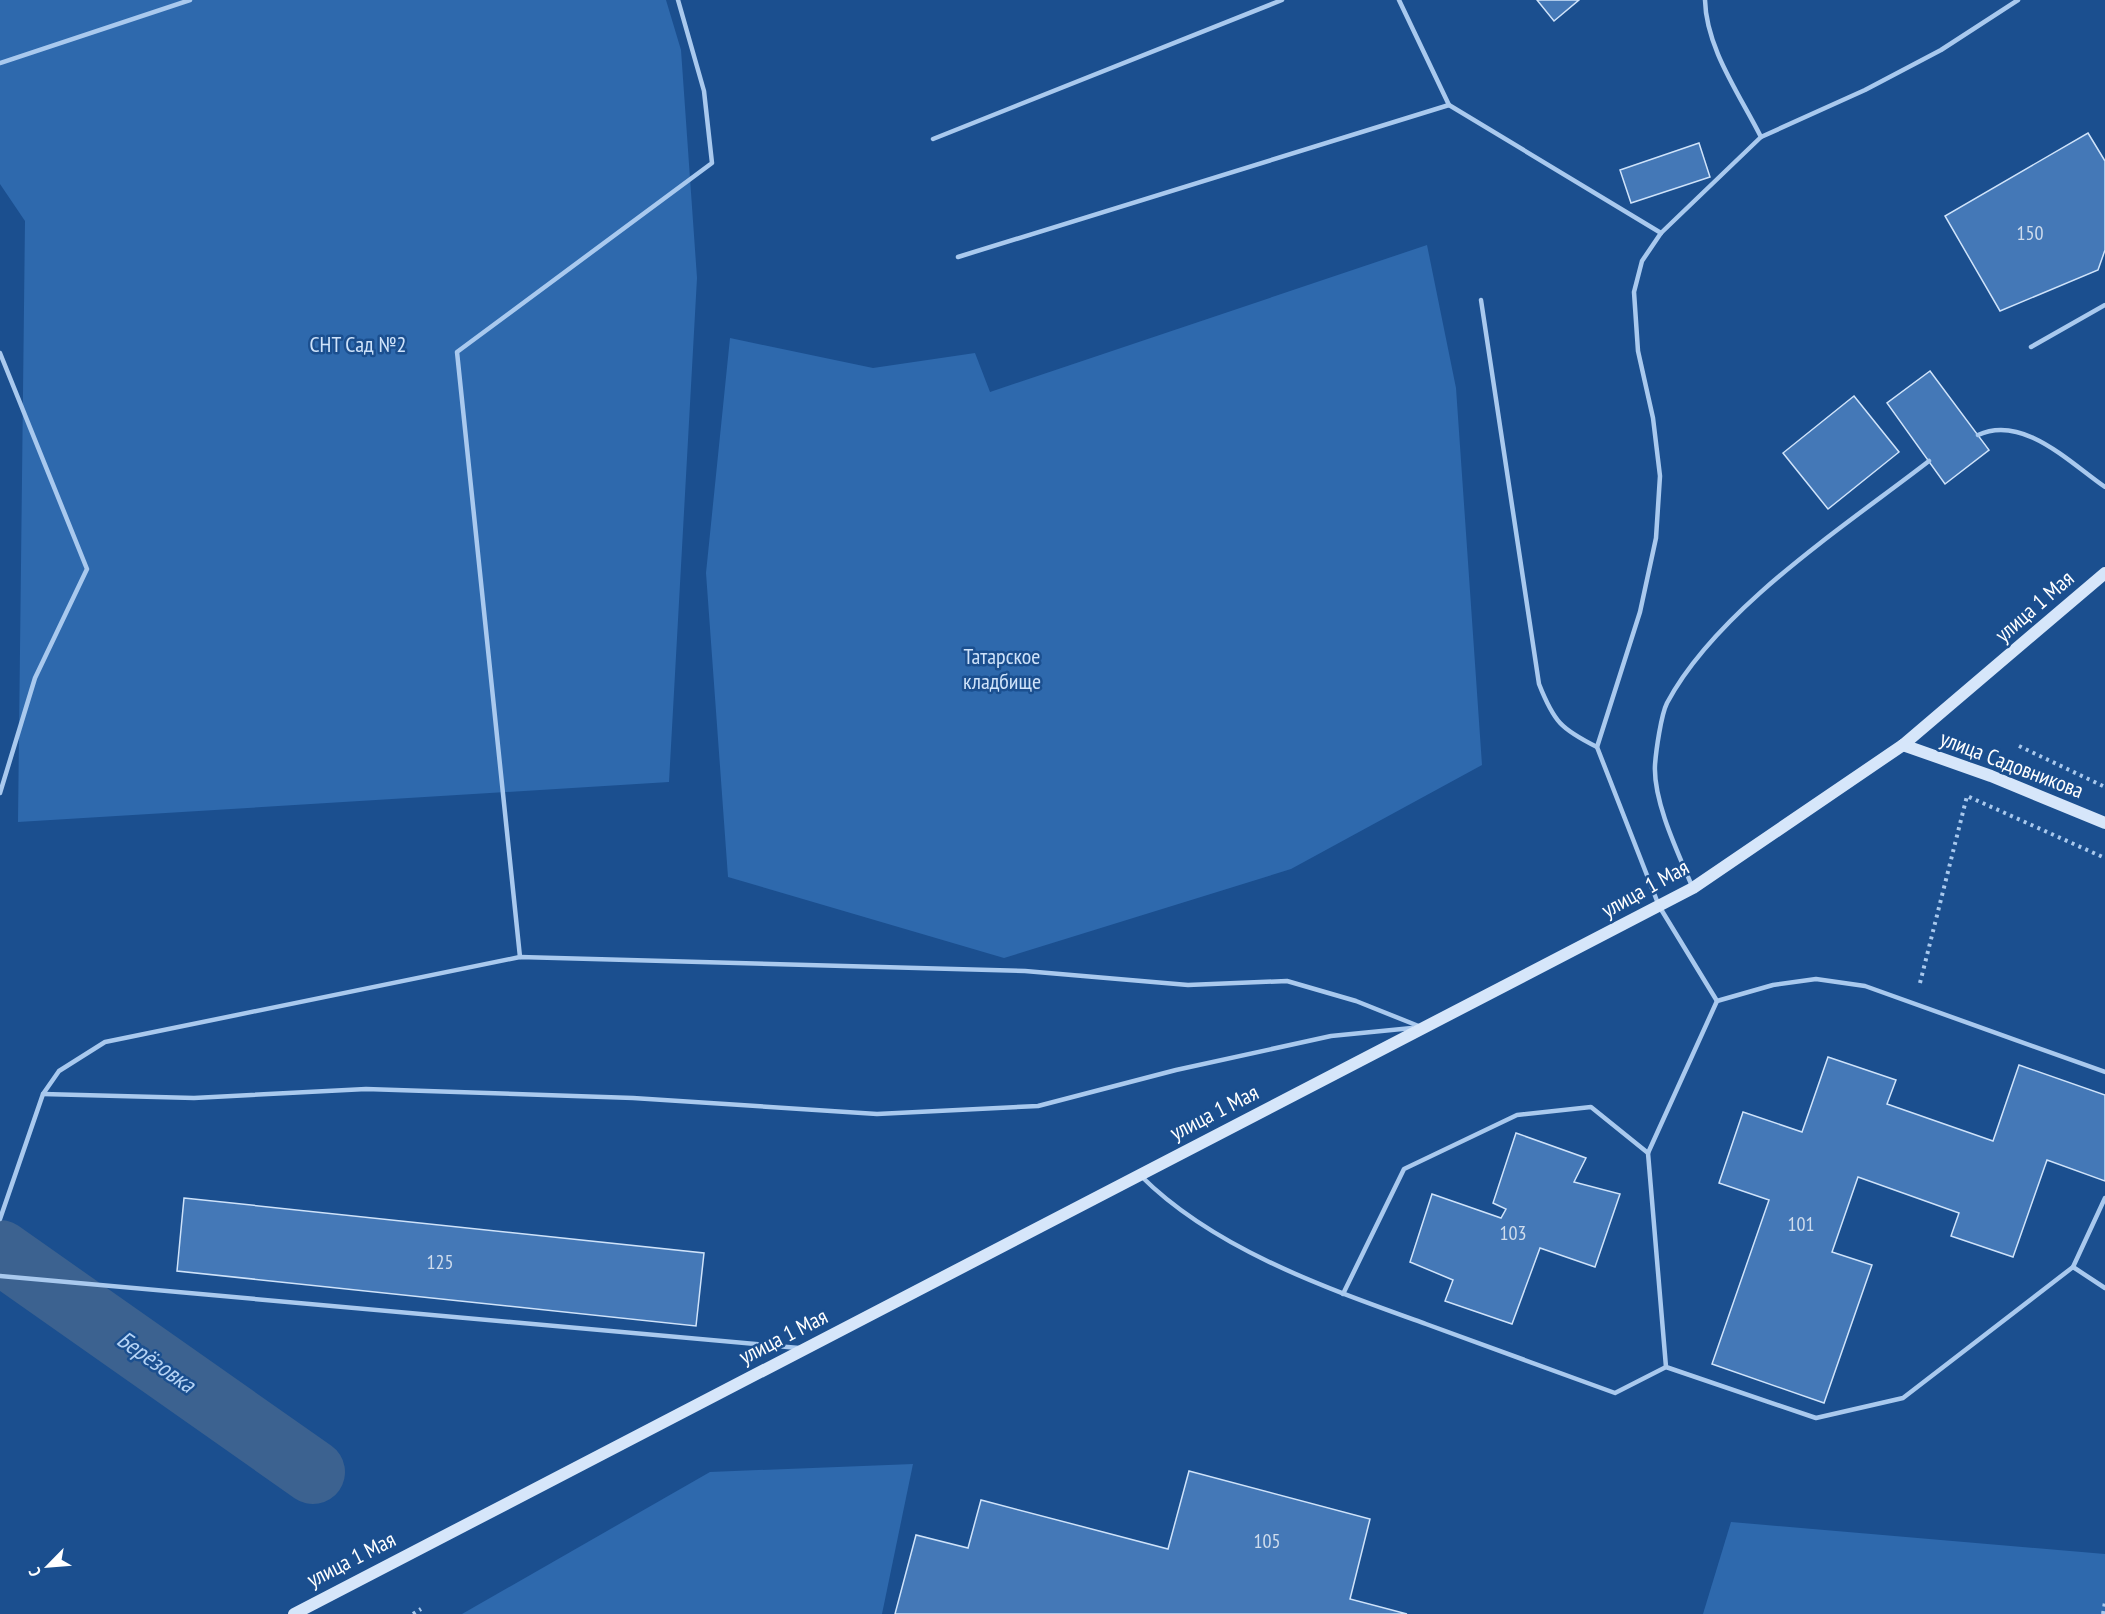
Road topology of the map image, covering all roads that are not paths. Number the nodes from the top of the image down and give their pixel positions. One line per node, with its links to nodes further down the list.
1 (190, 0): 7 (lane)
2 (678, 0): 27 (lane)
3 (1282, 0): 10 (lane)
4 (1399, 0): 8 (lane)
5 (1705, 0): 9 (lane)
6 (2018, 0): 9 (lane)
7 (0, 63)
8 (1449, 105): 11 (lane); 12 (lane)
9 (1761, 137): 11 (lane)
10 (933, 138)
11 (1661, 233): 22 (lane)
12 (958, 257)
13 (1481, 300): 22 (lane)
14 (2105, 305): 15 (lane)
15 (2031, 347)
16 (0, 353): 23 (lane)
17 (1978, 435): 19 (lane)
18 (1929, 461): 25 (lane)
19 (2105, 487)
20 (2105, 573): 21 (main road, улица 1 Мая)
21 (1903, 746): 24 (main road, улица Садовникова); 25 (main road, улица 1 Мая)
22 (1597, 747): 26 (lane)
23 (0, 792)
24 (2105, 823)
25 (1693, 888): 26 (main road, улица 1 Мая)
26 (1659, 906): 28 (lane); 29 (main road, улица 1 Мая)
27 (520, 957): 29 (lane); 31 (lane)
28 (1717, 1001): 30 (lane); 32 (lane)
29 (1421, 1027): 31 (lane); 33 (main road, улица 1 Мая)
30 (2105, 1072)
31 (43, 1094): 35 (lane)
32 (1648, 1153): 39 (lane); 41 (lane)
33 (1140, 1174): 39 (lane); 40 (main road, улица 1 Мая)
34 (2105, 1198): 36 (lane)
35 (0, 1219)
36 (2073, 1267): 38 (lane); 41 (lane)
37 (0, 1275): 40 (lane)
38 (2105, 1288)
39 (1343, 1294): 41 (lane)
40 (805, 1349): 42 (main road, улица 1 Мая)
41 (1666, 1367)
42 (294, 1614)

